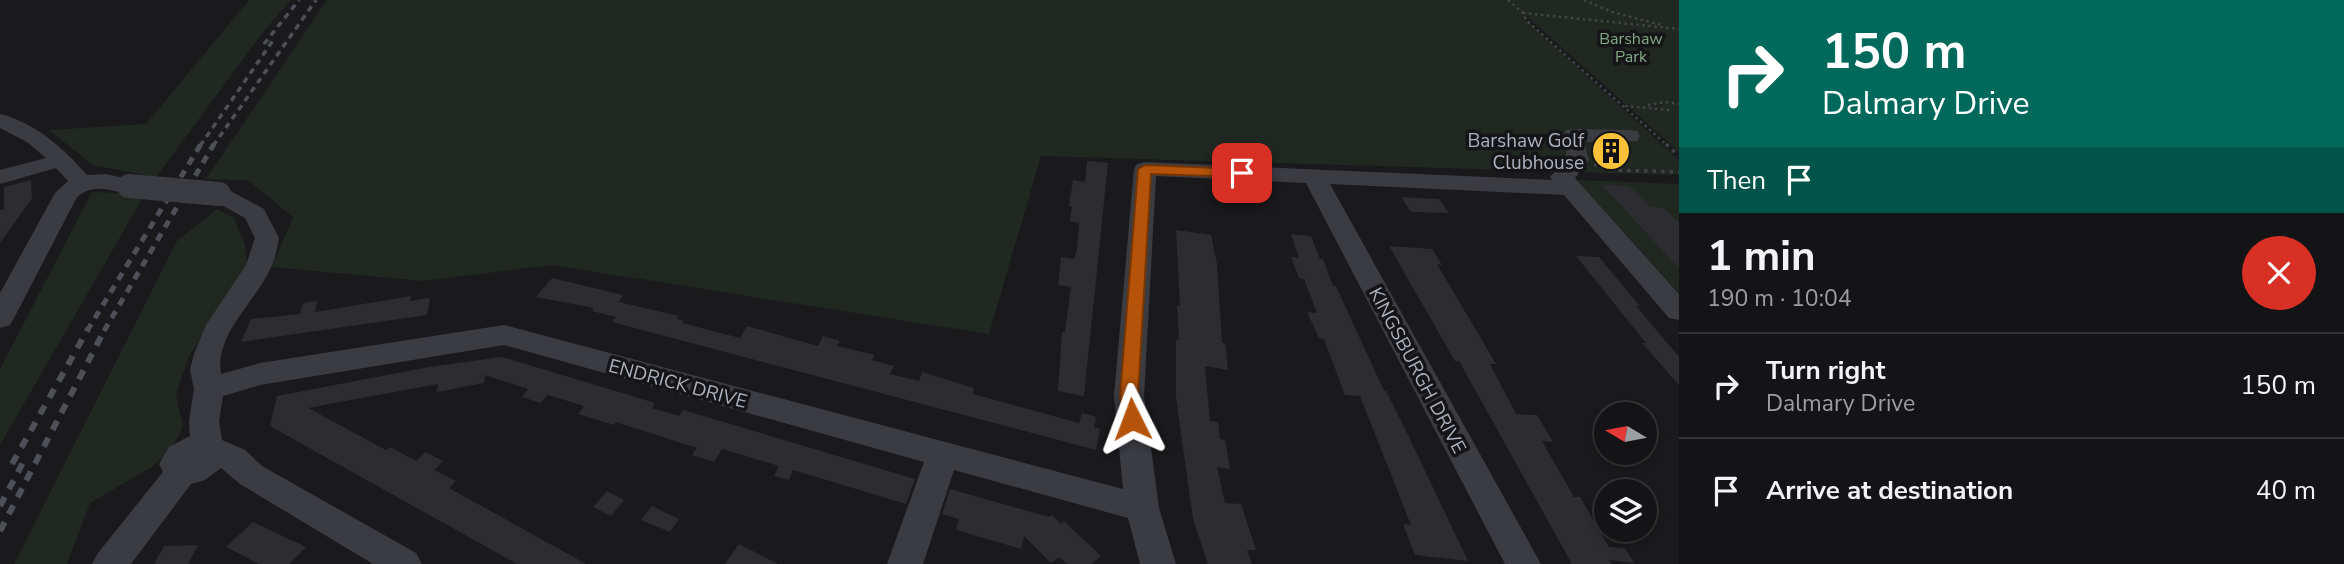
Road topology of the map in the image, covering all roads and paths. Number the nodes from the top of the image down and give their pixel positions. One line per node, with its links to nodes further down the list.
1 (1508, 0): 3 (path)
2 (1584, 0): 4 (path)
3 (1523, 13): 4 (path); 7 (path)
4 (1672, 28): 5 (path)
5 (1679, 29)
6 (1679, 104): 8 (path)
7 (1622, 106): 8 (path); 12 (path)
8 (1642, 107): 9 (path)
9 (1670, 110)
10 (0, 120): 13 (street)
11 (1629, 136): 14 (street)
12 (1679, 156)
13 (62, 160): 18 (street); 19 (street)
14 (1578, 160): 16 (path); 20 (street)
15 (1145, 169): 17 (street); 27 (street)
16 (1679, 172)
17 (1314, 176): 20 (street); 33 (street, KINGSBURGH DRIVE)
18 (0, 177)
19 (81, 182): 21 (street); 23 (street, bridge)
20 (1570, 188): 22 (street)
21 (3, 308)
22 (1679, 311)
23 (209, 389): 24 (street); 25 (street, ENDRICK DRIVE)
24 (198, 452): 26 (street); 29 (street)
25 (943, 454): 27 (street, ENDRICK DRIVE); 31 (street)
26 (251, 475): 28 (street)
27 (1142, 508): 32 (street)
28 (368, 555): 30 (street)
29 (110, 564)
30 (404, 564)
31 (905, 564)
32 (1158, 564)
33 (1523, 564)

